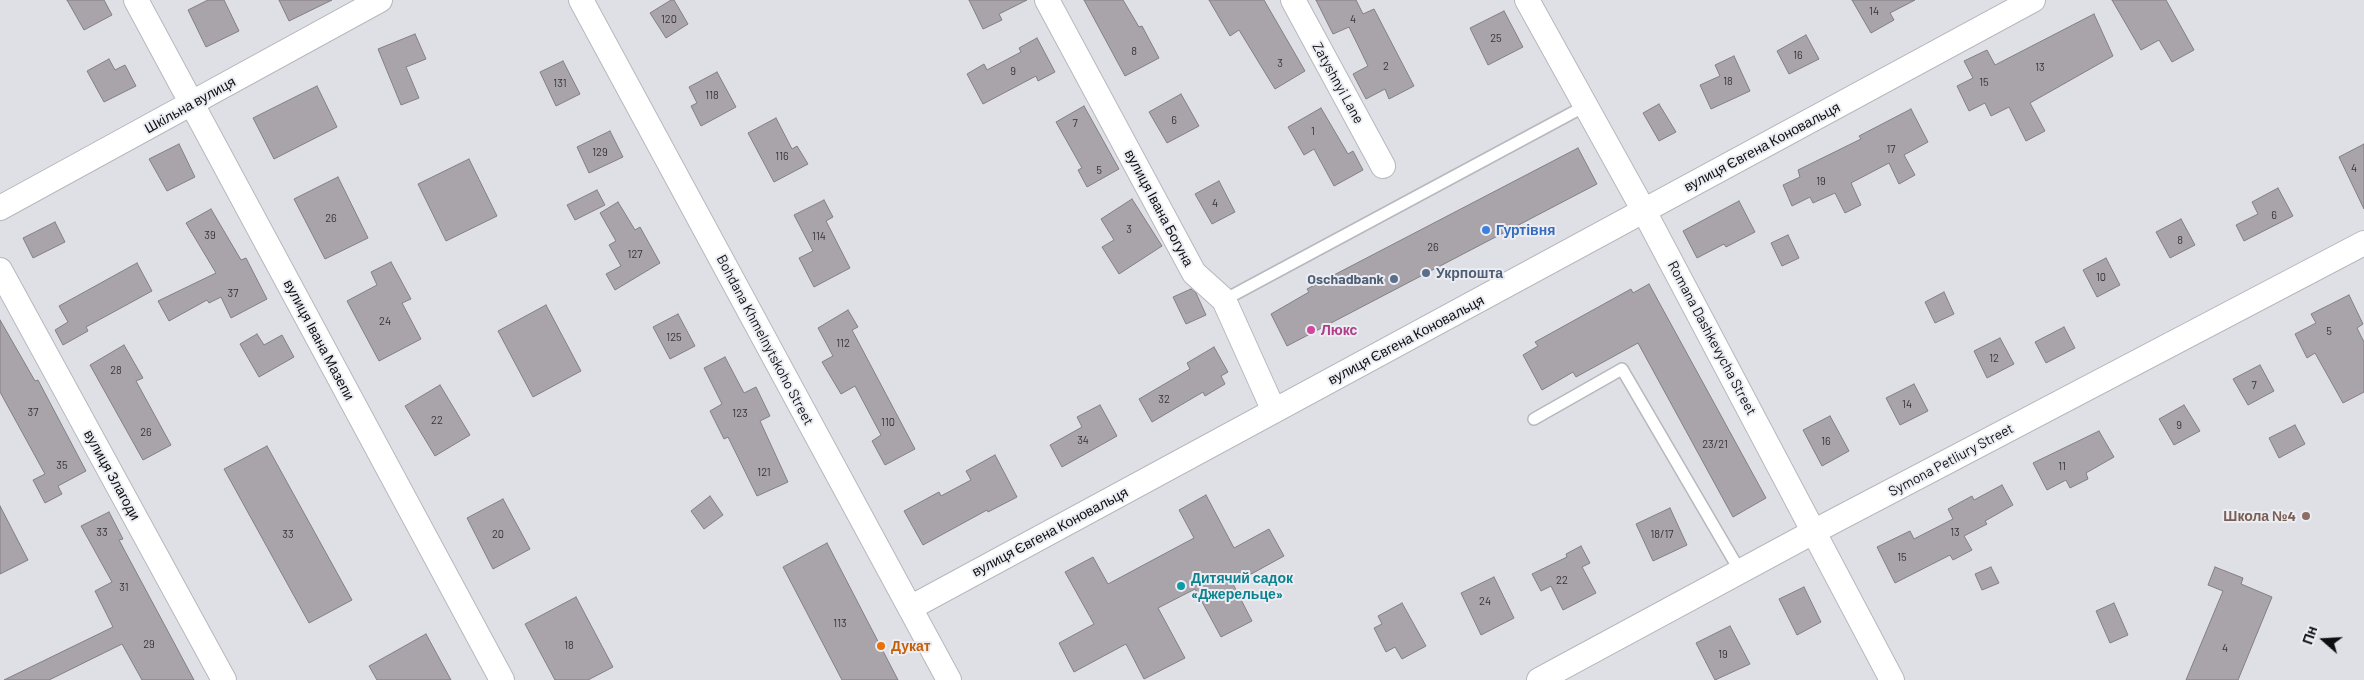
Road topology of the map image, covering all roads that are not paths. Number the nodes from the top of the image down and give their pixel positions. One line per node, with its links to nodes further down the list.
1 (136, 0): 8 (street, вулиця Івана Мазепи)
2 (380, 0): 8 (street, Шкільна вулиця)
3 (582, 0): 20 (street, Bohdana Khmelnytskoho Street)
4 (1047, 0): 15 (street, вулиця Івана Богуна)
5 (1293, 0): 10 (street, Zatyshnyi Lane)
6 (1527, 0): 9 (street, Romana Dashkevycha Street)
7 (2033, 0): 12 (street, вулиця Євгена Коновальця)
8 (192, 104): 11 (street, Шкільна вулиця); 22 (street, вулиця Івана Мазепи)
9 (1586, 106): 12 (street, Romana Dashkevycha Street); 15 (lane)
10 (1383, 166)
11 (0, 208)
12 (1644, 211): 16 (street, вулиця Євгена Коновальця); 18 (street, Romana Dashkevycha Street)
13 (2364, 243): 18 (street, Symona Petliury Street)
14 (0, 270): 21 (street, вулиця Злагоди)
15 (1224, 300): 16 (street, вулиця Івана Богуна)
16 (1274, 411): 20 (street, вулиця Євгена Коновальця)
17 (1534, 419): 19 (lane)
18 (1815, 531): 19 (street, Symona Petliury Street); 25 (street, Romana Dashkevycha Street)
19 (1740, 571): 24 (street, Symona Petliury Street)
20 (910, 608): 23 (street, Bohdana Khmelnytskoho Street)
21 (224, 680)
22 (502, 680)
23 (949, 680)
24 (1539, 680)
25 (1892, 680)

